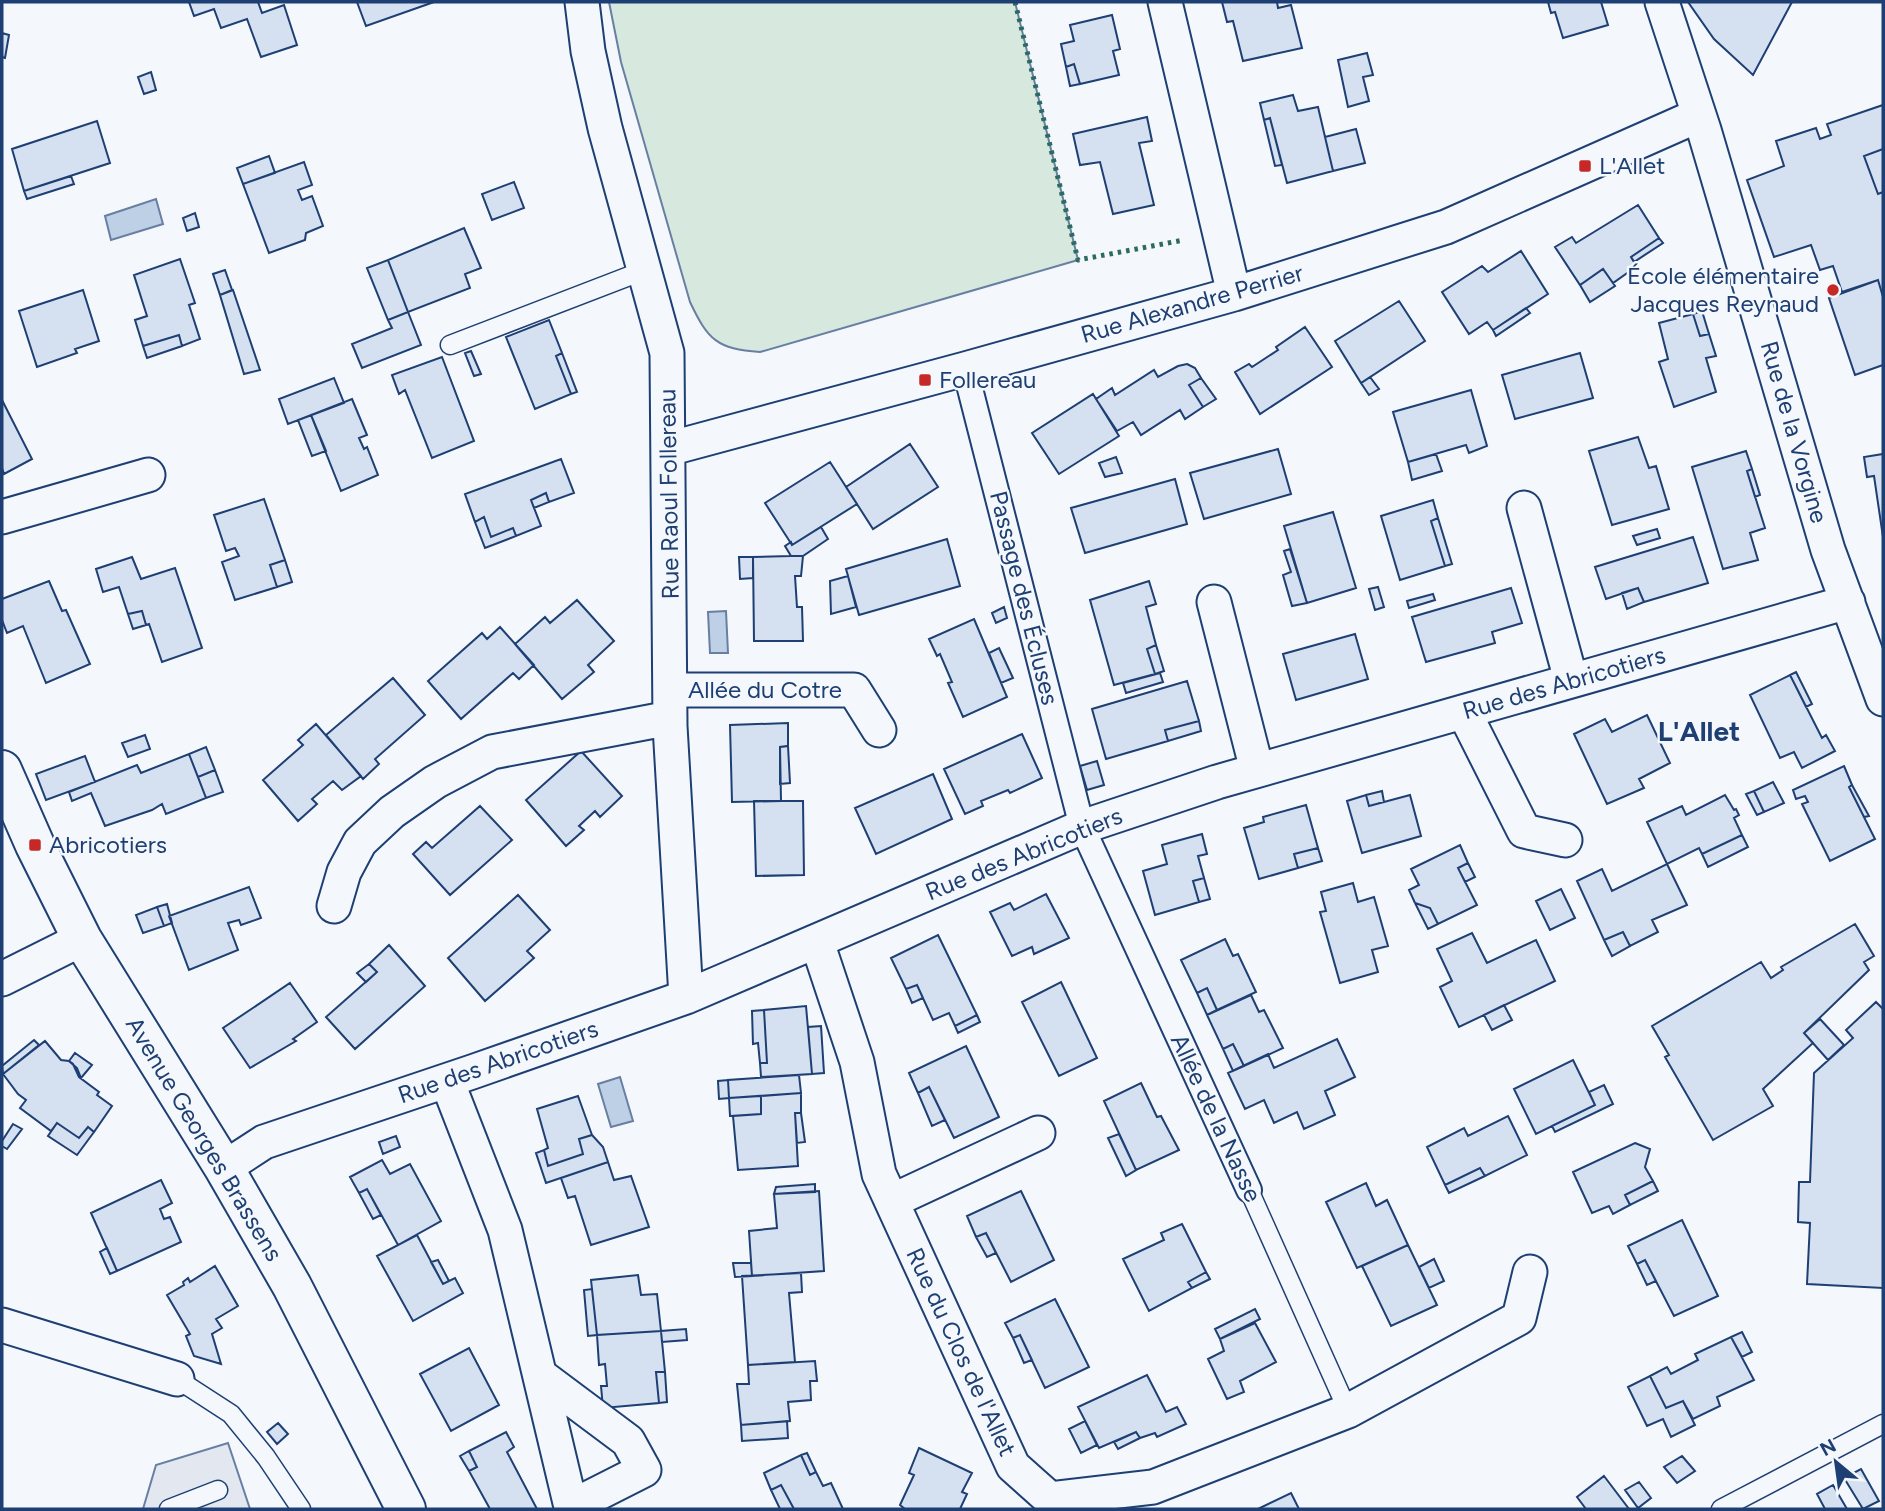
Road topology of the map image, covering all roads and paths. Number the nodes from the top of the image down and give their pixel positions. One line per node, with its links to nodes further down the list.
1 (582, 2): 5 (street, Rue Raoul Follereau)
2 (1165, 2): 6 (street)
3 (1662, 2): 4 (street, Rue de la Vorgine)
4 (1699, 115): 6 (street, Rue Alexandre Perrier); 14 (street, Rue de la Vorgine)
5 (645, 270): 7 (lane); 9 (street, Rue Raoul Follereau)
6 (1234, 294): 8 (street, Rue Alexandre Perrier)
7 (450, 345)
8 (965, 369): 9 (street, Rue Alexandre Perrier); 22 (street, Passage des Écluses)
9 (668, 449): 17 (street, Rue Raoul Follereau)
10 (148, 475): 12 (street)
11 (1524, 508): 15 (street)
12 (2, 517)
13 (1214, 602): 21 (street)
14 (1848, 602): 15 (street, Rue des Abricotiers); 16 (street, Rue de la Vorgine)
15 (1571, 680): 18 (street, Rue des Abricotiers)
16 (1883, 699)
17 (670, 704): 19 (street, Allée du Cotre); 24 (street); 28 (street, Rue Raoul Follereau)
18 (1465, 712): 21 (street, Rue des Abricotiers); 23 (street)
19 (879, 730)
20 (2, 770): 25 (street, Avenue Georges Brassens)
21 (1257, 770): 22 (street, Rue des Abricotiers)
22 (1082, 827): 26 (street, Rue des Abricotiers); 32 (street, Allée de la Nasse)
23 (1565, 840)
24 (334, 906)
25 (82, 939): 27 (street); 31 (street, Avenue Georges Brassens)
26 (817, 942): 28 (street, Rue des Abricotiers); 33 (street, Rue du Clos de l'Allet)
27 (2, 979)
28 (686, 997): 29 (street, Rue des Abricotiers)
29 (447, 1081): 31 (street, Rue des Abricotiers); 36 (street)
30 (1038, 1133): 33 (street)
31 (224, 1168): 44 (street, Avenue Georges Brassens)
32 (1249, 1190): 38 (lane, Allée de la Nasse)
33 (892, 1201): 41 (street, Rue du Clos de l'Allet)
34 (1530, 1272): 38 (street, Rue du Clos de l'Allet)
35 (2, 1325): 37 (street)
36 (541, 1376)
37 (177, 1379): 43 (lane)
38 (1348, 1411): 41 (street, Rue du Clos de l'Allet)
39 (1883, 1424): 45 (lane)
40 (218, 1490): 42 (lane)
41 (1048, 1504)
42 (169, 1509)
43 (301, 1509)
44 (406, 1509)
45 (1721, 1509)

